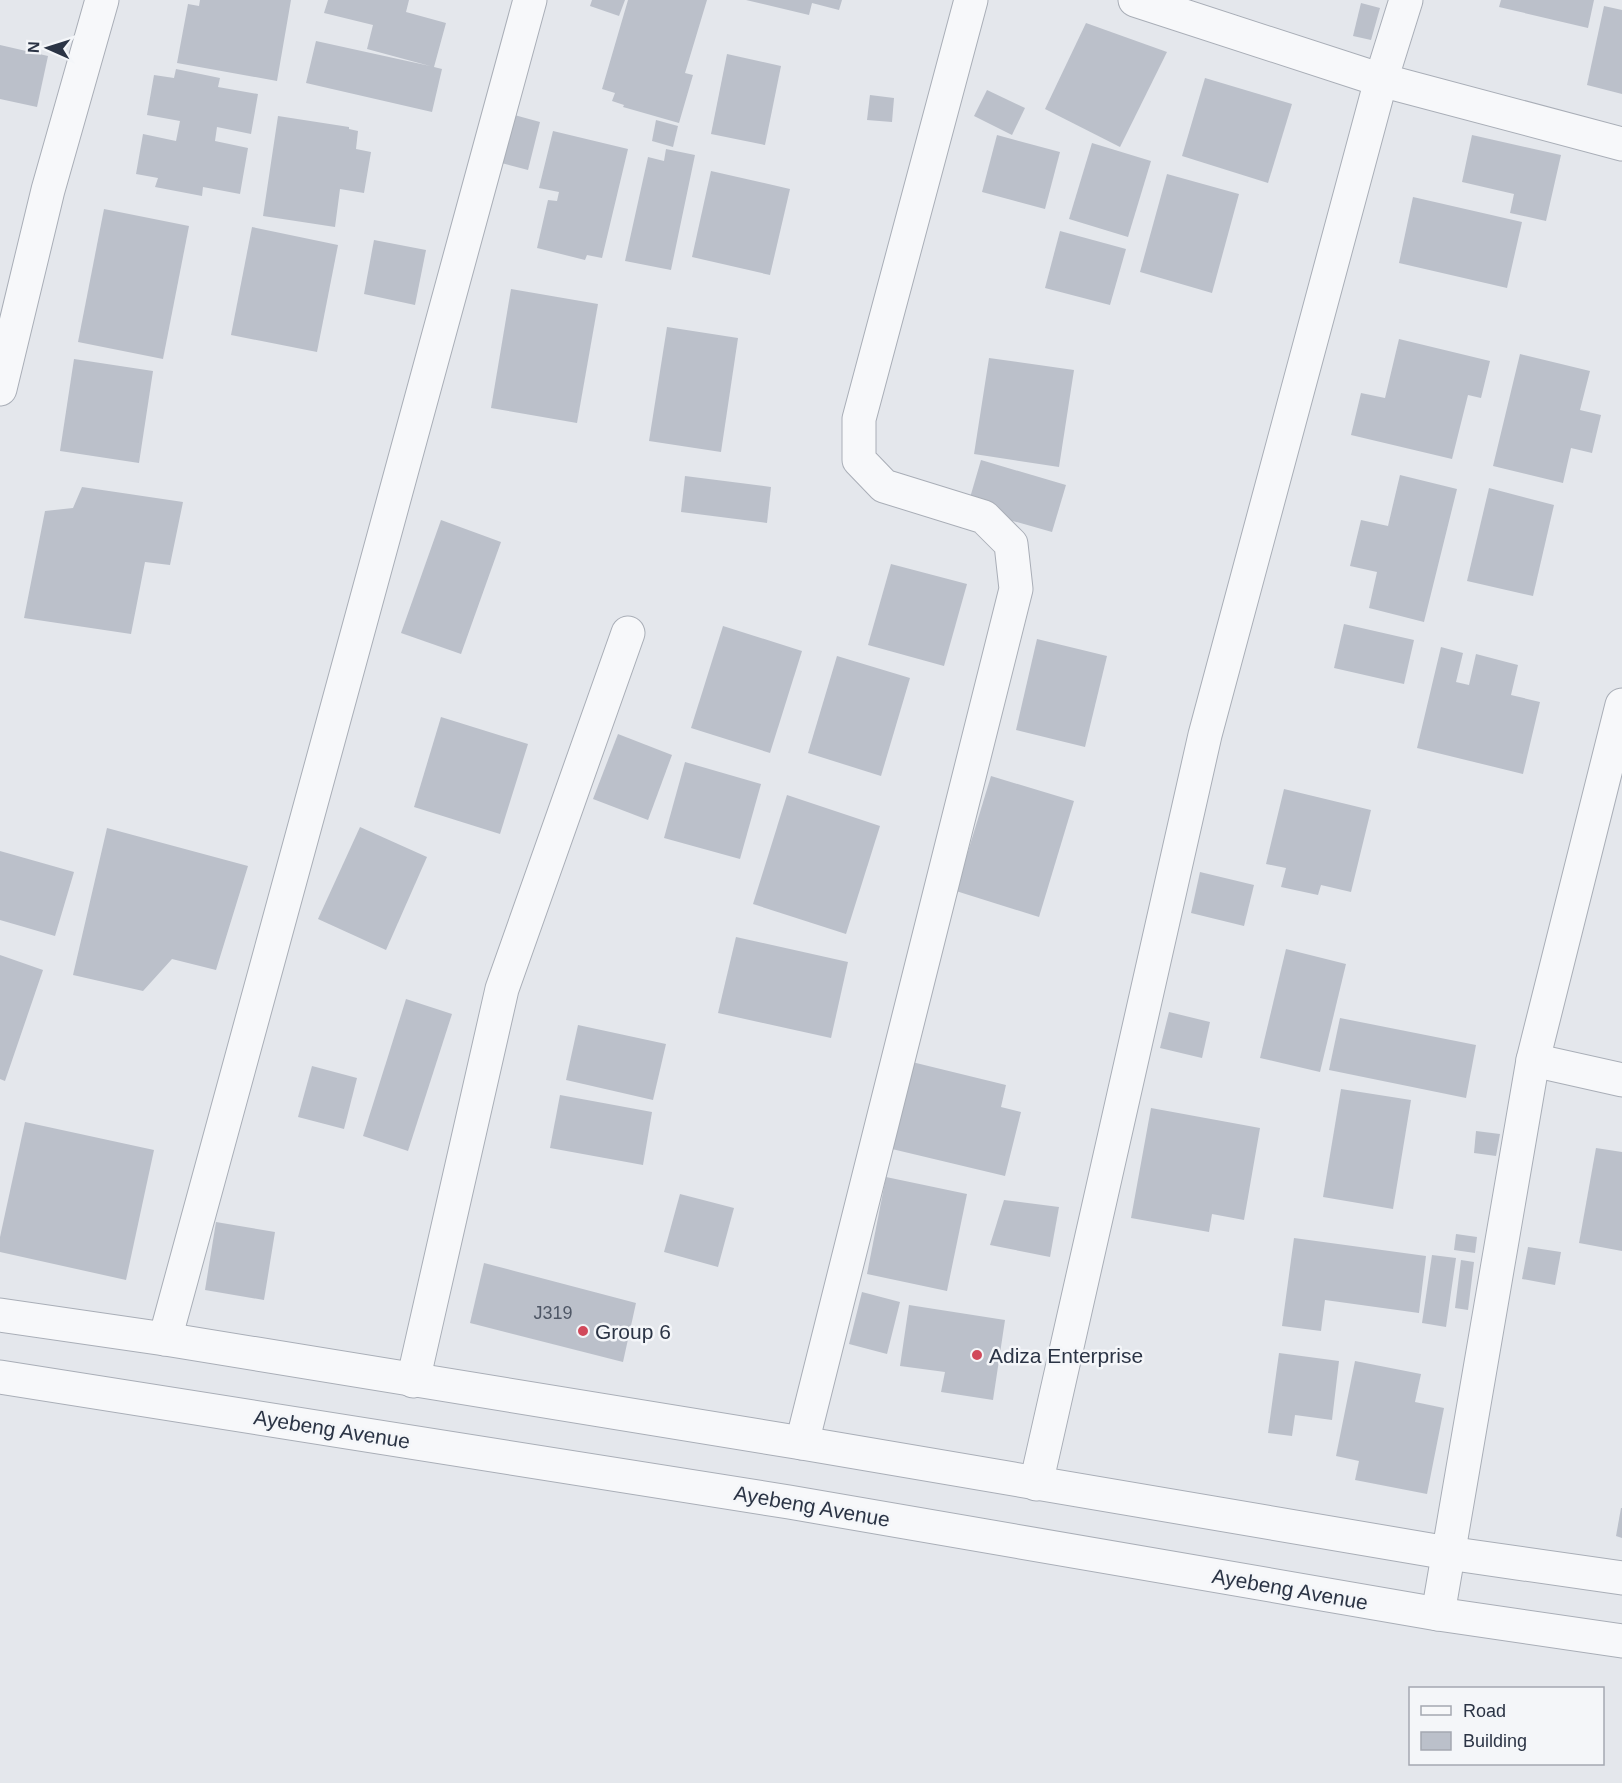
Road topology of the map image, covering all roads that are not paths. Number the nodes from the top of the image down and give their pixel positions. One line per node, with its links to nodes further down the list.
1 (102, 0): 8 (street)
2 (530, 0): 14 (street)
3 (971, 0): 17 (street)
4 (1135, 0): 6 (street)
5 (1406, 0): 6 (street)
6 (1381, 80): 7 (street); 18 (street)
7 (1622, 144)
8 (0, 388)
9 (628, 633): 16 (street)
10 (1622, 705): 11 (street)
11 (1533, 1060): 12 (street); 19 (street)
12 (1622, 1080)
13 (0, 1315): 14 (street)
14 (165, 1339): 16 (street)
15 (0, 1377): 21 (street, Ayebeng Avenue)
16 (413, 1381): 17 (street)
17 (802, 1443): 18 (street)
18 (1036, 1484): 19 (street)
19 (1448, 1553): 20 (street); 21 (street)
20 (1622, 1578)
21 (1438, 1614): 22 (street, Ayebeng Avenue)
22 (1622, 1641)

